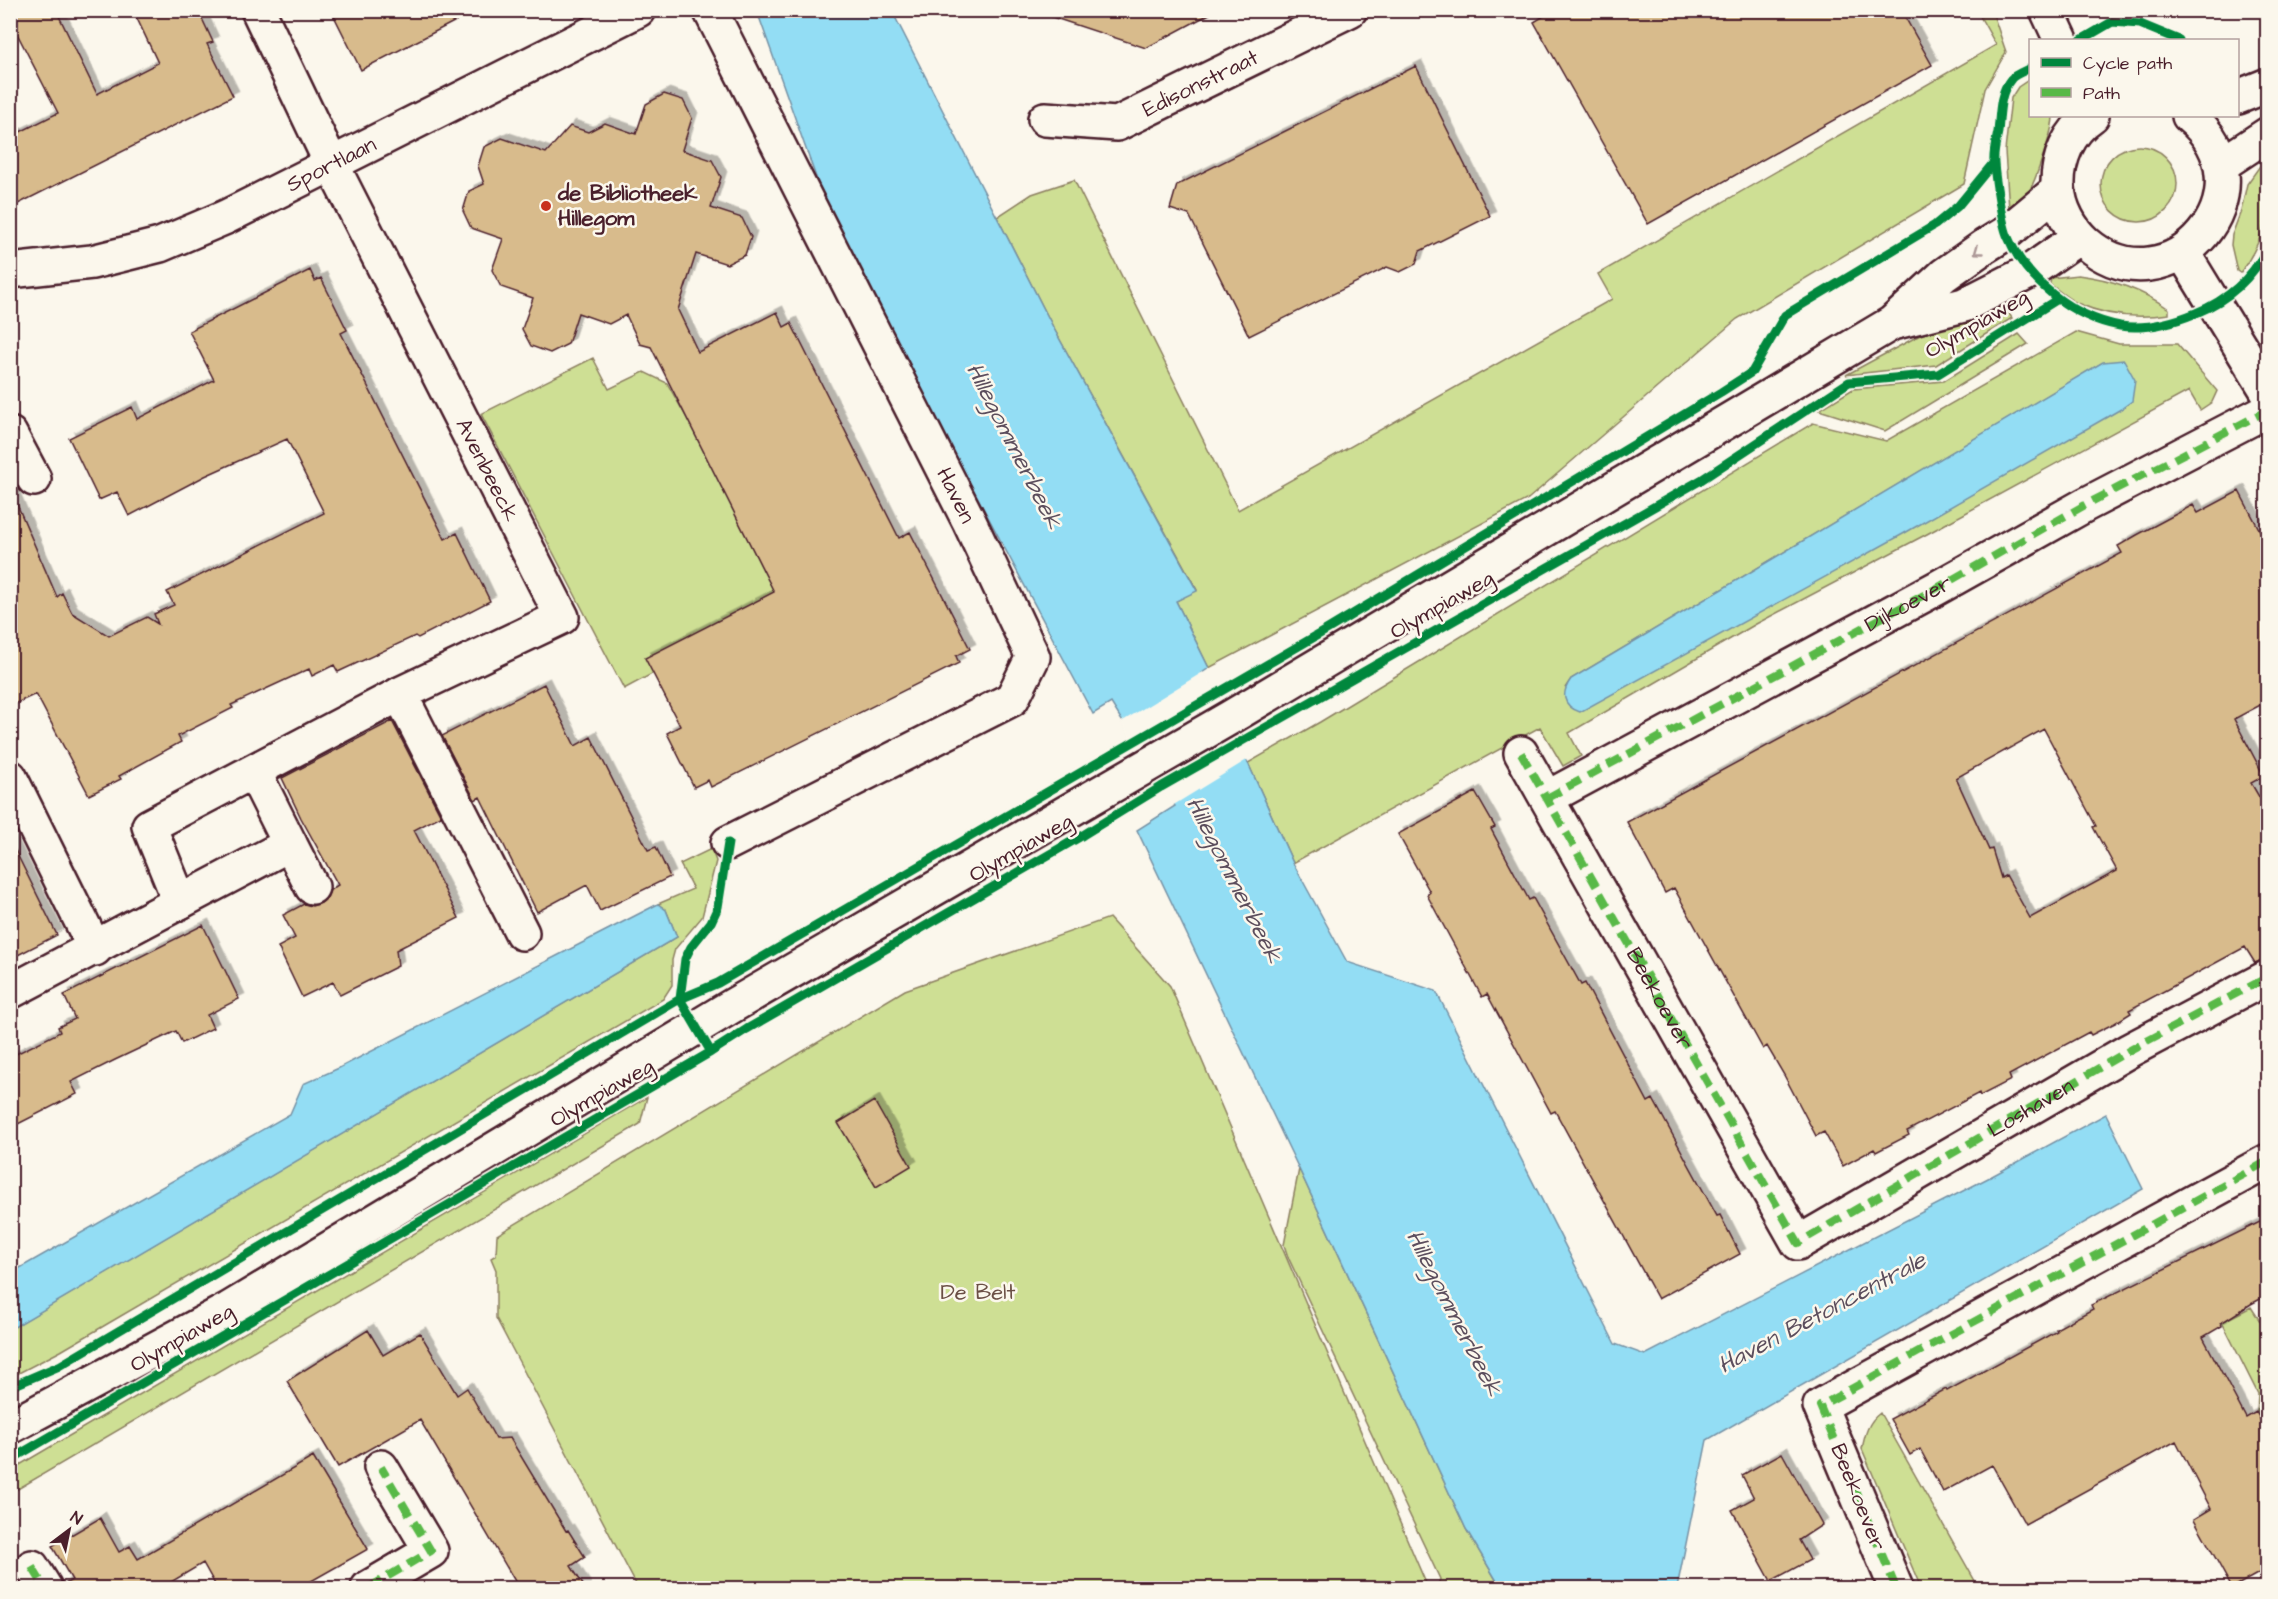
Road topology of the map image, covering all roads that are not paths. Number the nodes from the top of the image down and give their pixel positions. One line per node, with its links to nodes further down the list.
1 (258, 10): 13 (street)
2 (638, 10): 13 (street, Sportlaan)
3 (710, 10): 29 (street, Haven)
4 (1350, 10): 11 (street, Edisonstraat)
5 (2047, 10): 6 (street)
6 (2061, 39)
7 (2268, 85): 8 (street)
8 (2239, 98)
9 (2091, 117): 15 (street)
10 (2190, 117): 14 (street)
11 (1045, 119)
12 (2268, 134): 14 (street)
13 (331, 164): 18 (street, Sportlaan); 24 (street, Avenbeeck)
14 (2221, 165): 17 (street)
15 (2058, 190): 16 (street); 19 (street, Olympiaweg, one-way to 19)
16 (2079, 237): 17 (street); 19 (street, Olympiaweg)
17 (2183, 253): 20 (street)
18 (10, 271)
19 (1892, 323): 39 (street, Olympiaweg)
20 (2268, 392)
21 (2268, 410): 28 (street, Dijkoever)
22 (10, 434): 23 (street)
23 (34, 479)
24 (400, 694): 26 (street, Avenbeeck); 33 (street)
25 (1521, 753): 28 (street, Beekoever)
26 (254, 772): 30 (street); 32 (street, Avenbeeck)
27 (10, 777): 34 (street)
28 (1547, 798): 38 (street, Beekoever)
29 (728, 843)
30 (290, 844): 31 (street); 32 (street)
31 (312, 888)
32 (180, 902): 34 (street)
33 (522, 933)
34 (95, 949): 36 (street)
35 (2268, 977): 38 (street, Loshaven)
36 (10, 992)
37 (2268, 1161): 42 (street, Beekoever)
38 (1797, 1243)
39 (10, 1427)
40 (381, 1467): 41 (street)
41 (368, 1588)
42 (1896, 1588)

